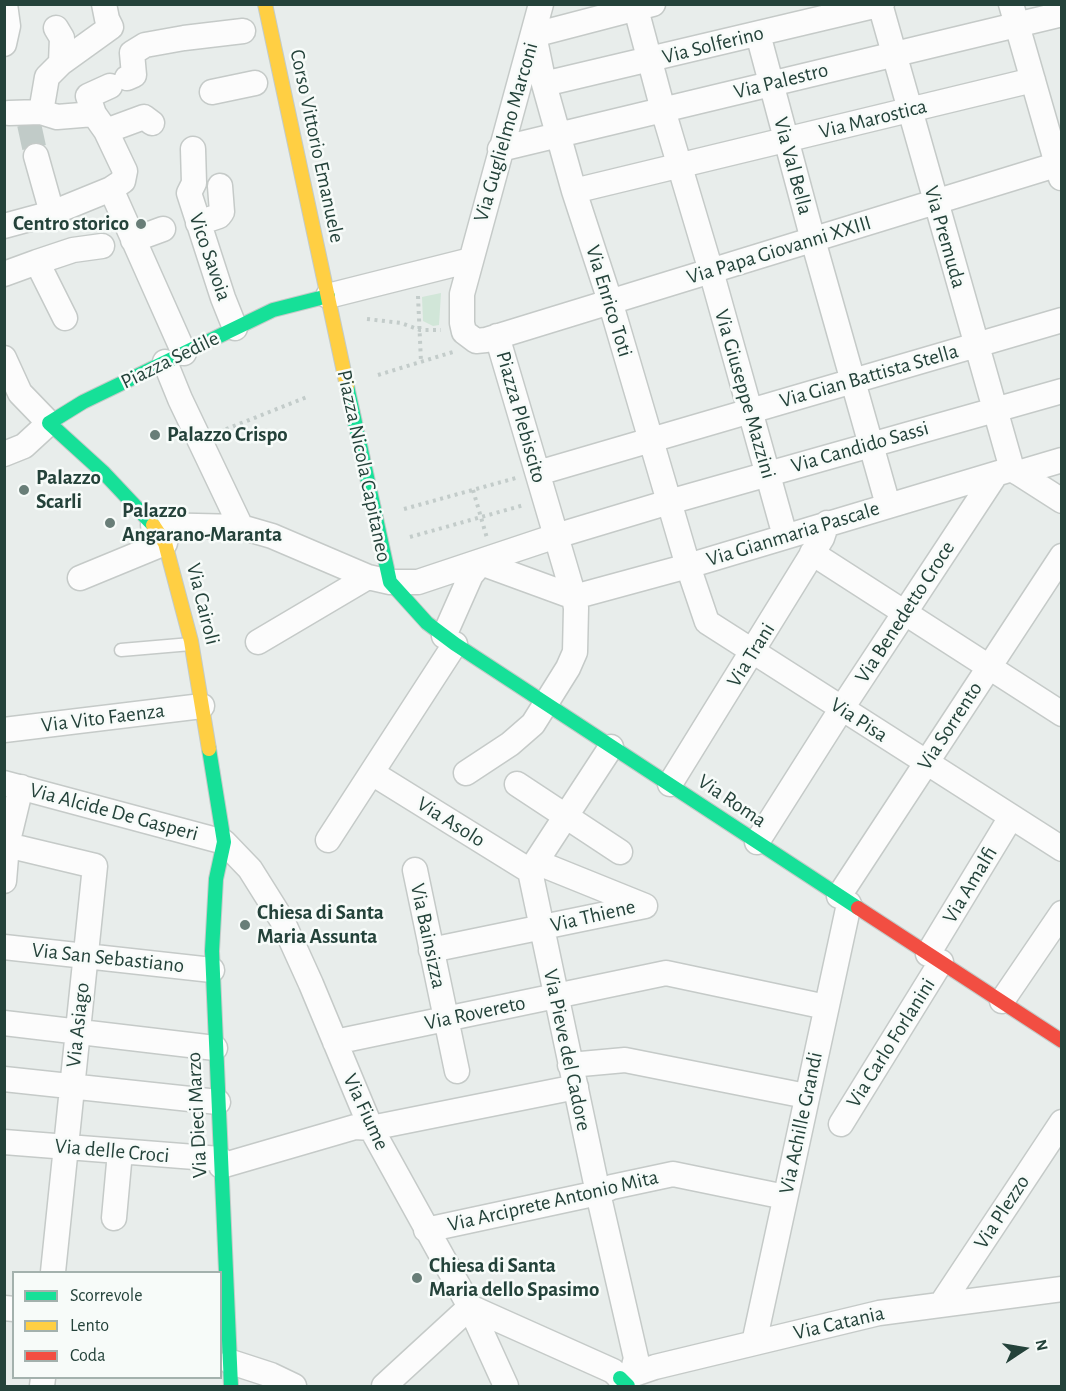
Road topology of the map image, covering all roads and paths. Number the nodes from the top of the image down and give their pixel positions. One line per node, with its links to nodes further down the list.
1 (5, 4): 13 (street)
2 (265, 4): 50 (street, Corso Vittorio Emanuele)
3 (541, 4): 12 (street, Via Guglielmo Marconi)
4 (881, 5): 11 (street, Via Solferino); 15 (street, Via Premuda)
5 (645, 7): 12 (street); 16 (street, Via Giuseppe Mazzini)
6 (1062, 14): 7 (street, Via Palestro)
7 (1014, 15): 15 (street, Via Palestro); 18 (street)
8 (108, 16): 14 (street); 17 (street)
9 (56, 28): 17 (street)
10 (243, 31): 14 (street)
11 (758, 34): 16 (street, Via Solferino); 20 (street, Via Val Bella)
12 (534, 35): 21 (street, Via Enrico Toti); 29 (street, Via Guglielmo Marconi)
13 (4, 44)
14 (132, 53): 25 (street)
15 (894, 54): 20 (street, Via Palestro); 24 (street, Via Premuda)
16 (650, 60): 21 (street, Via Solferino); 23 (street, Via Giuseppe Mazzini)
17 (54, 70): 25 (street)
18 (1033, 80): 24 (street, Via Marostica); 33 (street)
19 (255, 83): 22 (street)
20 (771, 83): 23 (street, Via Palestro); 28 (street, Via Val Bella)
21 (544, 84): 27 (street, Via Enrico Toti)
22 (212, 92)
23 (663, 110): 27 (street, Via Palestro); 32 (street, Via Giuseppe Mazzini)
24 (910, 110): 28 (street, Via Marostica); 37 (street, Via Premuda)
25 (100, 123): 26 (street); 35 (street)
26 (152, 123)
27 (558, 135): 29 (street, Via Palestro); 36 (street, Via Enrico Toti)
28 (786, 140): 32 (street, Via Marostica); 43 (street, Via Val Bella)
29 (500, 149): 45 (street, Via Guglielmo Marconi)
30 (193, 150): 39 (street, Vico Savoia)
31 (36, 156): 38 (street)
32 (680, 166): 36 (street, Via Marostica); 47 (street, Via Giuseppe Mazzini)
33 (1060, 169): 37 (street, Via Papa Giovanni XXIII)
34 (220, 186): 39 (street)
35 (111, 189): 38 (street); 42 (street)
36 (574, 191): 51 (street, Via Enrico Toti)
37 (935, 202): 43 (street, Via Papa Giovanni XXIII); 59 (street, Via Premuda)
38 (52, 213): 40 (street)
39 (198, 223): 55 (street, Vico Savoia)
40 (4, 226)
41 (163, 229): 42 (street)
42 (133, 240): 61 (street)
43 (813, 240): 47 (street, Via Papa Giovanni XXIII); 65 (street, Via Val Bella)
44 (102, 246): 46 (street)
45 (471, 260): 50 (street); 58 (street, Piazza Plebiscito)
46 (37, 262): 48 (street); 52 (street)
47 (711, 271): 51 (street, Via Papa Giovanni XXIII); 69 (street, Via Giuseppe Mazzini)
48 (4, 274)
49 (417, 291): 56 (path)
50 (328, 296): 55 (street, Piazza Sedile); 98 (street, Piazza Nicola Capitaneo)
51 (610, 301): 58 (street, Via Papa Giovanni XXIII); 73 (street, Via Enrico Toti)
52 (65, 318)
53 (367, 319): 56 (path)
54 (1062, 320): 59 (street, Via Gian Battista Stella)
55 (235, 328): 61 (street, Piazza Sedile)
56 (420, 330): 57 (path); 63 (path)
57 (442, 330)
58 (497, 336): 79 (street, Piazza Plebiscito)
59 (977, 345): 65 (street, Via Gian Battista Stella); 70 (street, Via Premuda)
60 (453, 352): 63 (path)
61 (174, 357): 71 (street, Piazza Sedile); 88 (street)
62 (4, 358): 67 (street)
63 (421, 362): 64 (path)
64 (378, 375)
65 (853, 381): 69 (street, Via Gian Battista Stella); 74 (street, Via Val Bella)
66 (1062, 391): 70 (street, Via Candido Sassi)
67 (12, 394): 71 (street)
68 (307, 398): 72 (path)
69 (750, 410): 73 (street, Via Gian Battista Stella); 78 (street, Via Giuseppe Mazzini)
70 (994, 410): 74 (street, Via Candido Sassi); 77 (street, Via Premuda)
71 (48, 423): 75 (street, Piazza Sedile); 89 (street, Via Cairoli)
72 (210, 436)
73 (651, 440): 79 (street, Via Gian Battista Stella); 82 (street, Via Enrico Toti)
74 (871, 443): 78 (street, Via Candido Sassi); 84 (street, Via Val Bella)
75 (11, 449)
76 (1062, 460): 77 (street, Via Gianmaria Pascale)
77 (1009, 472): 81 (street); 84 (street, Via Gianmaria Pascale); 100 (street, Via Benedetto Croce)
78 (768, 473): 82 (street, Via Candido Sassi); 91 (street, Via Giuseppe Mazzini)
79 (530, 474): 80 (path); 90 (street, Piazza Plebiscito)
80 (473, 490): 85 (path); 86 (path)
81 (1062, 501)
82 (669, 502): 90 (street, Via Candido Sassi); 96 (street, Via Enrico Toti)
83 (530, 503): 86 (path)
84 (888, 505): 87 (street, Via Gianmaria Pascale)
85 (404, 509)
86 (481, 517): 92 (path); 94 (path)
87 (827, 523): 91 (street, Via Gianmaria Pascale); 93 (street, Via Trani)
88 (241, 527): 89 (street, Piazza Nicola Capitaneo); 98 (street, Piazza Nicola Capitaneo)
89 (159, 534): 97 (street); 103 (street, Via Cairoli)
90 (556, 536): 94 (street); 99 (street, Piazza Plebiscito)
91 (785, 536): 96 (street, Via Gianmaria Pascale)
92 (410, 537)
93 (812, 553): 100 (street); 105 (street, Via Trani)
94 (485, 554): 98 (street); 99 (street); 101 (street)
95 (1062, 556): 106 (street, Via Sorrento)
96 (688, 566): 99 (street, Via Gianmaria Pascale); 105 (street, Via Pisa)
97 (80, 578)
98 (379, 580): 101 (street, Via Roma); 102 (street)
99 (574, 597): 107 (street, Piazza Plebiscito)
100 (904, 613): 106 (street); 109 (street, Via Benedetto Croce)
101 (450, 640): 107 (street, Via Roma); 114 (street)
102 (258, 642)
103 (192, 644): 104 (lane); 108 (street, Via Cairoli)
104 (121, 650)
105 (753, 652): 109 (street, Via Pisa); 117 (street, Via Trani)
106 (988, 668): 110 (street); 113 (street, Via Sorrento)
107 (546, 704): 112 (street, Via Roma); 115 (street, Piazza Plebiscito)
108 (202, 706): 111 (street, Via Vito Faenza); 122 (street, Via Cairoli)
109 (842, 708): 113 (street, Via Pisa); 123 (street, Via Benedetto Croce)
110 (1062, 714)
111 (4, 730)
112 (611, 747): 117 (street, Via Roma); 119 (street)
113 (926, 763): 120 (street, Via Pisa); 130 (street, Via Sorrento)
114 (372, 773): 121 (street); 127 (street, Via Asolo)
115 (466, 773)
116 (517, 784): 119 (street)
117 (670, 784): 123 (street, Via Roma)
118 (13, 785): 122 (street, Via Alcide De Gasperi); 124 (street)
119 (566, 817): 126 (street); 127 (street)
120 (1011, 817): 125 (street, Via Pisa); 136 (street, Via Amalfi)
121 (328, 840)
122 (224, 842): 137 (street, Via Dieci Marzo); 145 (street, Via Fiume)
123 (757, 842): 130 (street, Via Roma)
124 (7, 845): 129 (street); 135 (street, Via Asiago)
125 (1062, 849)
126 (620, 852)
127 (533, 866): 132 (street, Via Pieve del Cadore); 132 (street, Via Thiene)
128 (415, 870): 134 (street, Via Bainsizza)
129 (4, 881)
130 (844, 900): 136 (street, Via Roma); 140 (street, Via Achille Grandi)
131 (1062, 913): 139 (street)
132 (541, 928): 134 (street, Via Thiene); 138 (street, Via Pieve del Cadore)
133 (4, 947): 135 (street, Via San Sebastiano)
134 (431, 950): 141 (street, Via Bainsizza)
135 (85, 956): 137 (street, Via San Sebastiano); 143 (street, Via Asiago)
136 (934, 958): 139 (street, Via Roma); 154 (street, Via Carlo Forlanini)
137 (212, 970): 146 (street, Via Dieci Marzo)
138 (555, 996): 140 (street, Via Rovereto); 141 (street, Via Rovereto); 148 (street, Via Pieve del Cadore)
139 (1002, 1001): 144 (street, Via Roma)
140 (826, 1007): 151 (street, Via Achille Grandi)
141 (446, 1018): 145 (street, Via Rovereto); 147 (street, Via Bainsizza)
142 (4, 1023): 143 (street)
143 (77, 1032): 146 (street); 150 (street, Via Asiago)
144 (1062, 1041)
145 (335, 1042): 155 (street, Via Fiume)
146 (215, 1047): 152 (street, Via Dieci Marzo)
147 (458, 1071)
148 (573, 1076): 151 (street); 155 (street); 160 (street, Via Pieve del Cadore)
149 (4, 1079): 150 (street)
150 (72, 1086): 152 (street); 157 (street, Via Asiago)
151 (806, 1096): 161 (street, Via Achille Grandi)
152 (218, 1102): 159 (street, Via Dieci Marzo)
153 (1062, 1122): 166 (street, Via Plezzo)
154 (841, 1124)
155 (372, 1128): 159 (street); 163 (street, Via Fiume)
156 (4, 1142): 157 (street, Via delle Croci)
157 (66, 1147): 158 (street, Via delle Croci); 164 (street, Via Asiago)
158 (120, 1152): 159 (street, Via delle Croci); 162 (street)
159 (220, 1163): 168 (street, Via Dieci Marzo)
160 (598, 1193): 161 (street, Via Arciprete Antonio Mita); 163 (street, Via Arciprete Antonio Mita); 171 (street, Via Pieve del Cadore)
161 (785, 1197): 169 (street, Via Achille Grandi)
162 (114, 1218)
163 (426, 1230): 167 (street, Via Fiume)
164 (53, 1271)
165 (1062, 1289): 166 (street, Via Catania)
166 (942, 1304): 169 (street, Via Catania)
167 (470, 1307): 171 (street); 174 (street); 175 (street, Via Fiume)
168 (224, 1310): 170 (street, Via Dieci Marzo)
169 (754, 1343): 171 (street, Via Catania)
170 (231, 1362): 172 (street, Via Dieci Marzo); 173 (street)
171 (623, 1381)
172 (231, 1386)
173 (294, 1386)
174 (384, 1386)
175 (506, 1386)

